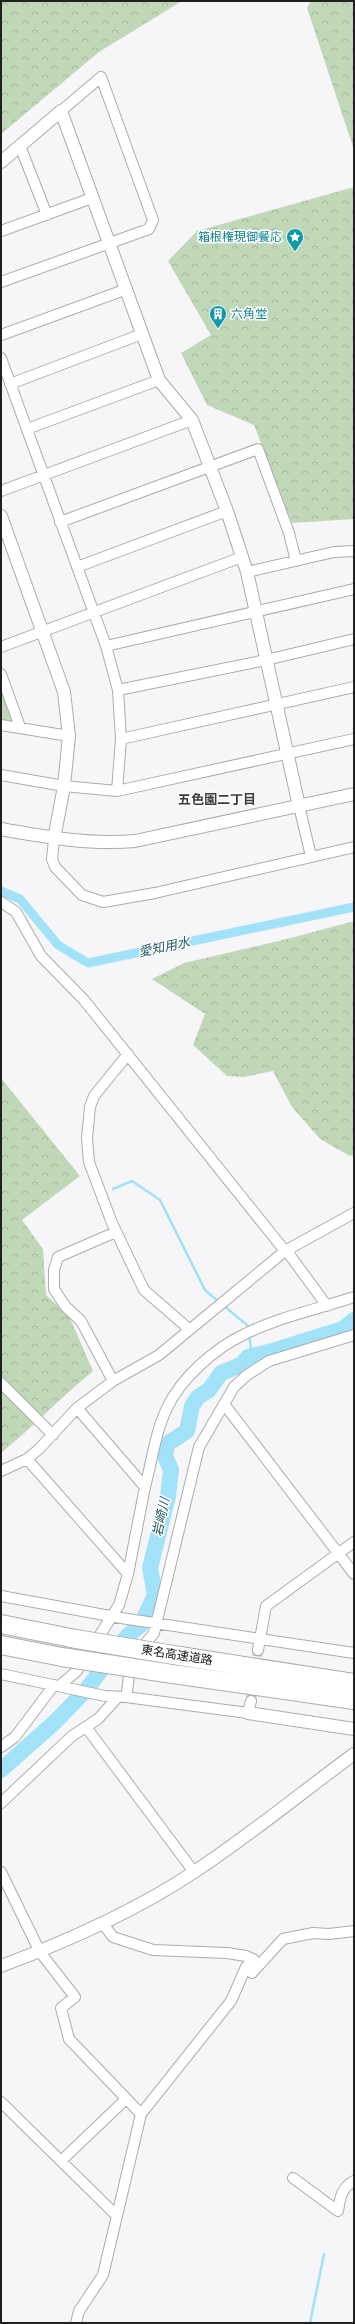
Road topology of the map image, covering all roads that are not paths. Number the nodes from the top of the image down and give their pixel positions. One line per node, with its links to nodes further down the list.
1 (61, 111): 2 (street); 4 (street); 7 (street)
2 (20, 146): 3 (street); 5 (street)
3 (1, 162)
4 (92, 198): 5 (street); 7 (street)
5 (47, 215): 6 (street)
6 (1, 231)
7 (110, 242): 8 (street); 9 (street)
8 (1, 282)
9 (127, 289): 10 (street); 11 (street)
10 (142, 334): 13 (street); 14 (street)
11 (1, 335)
12 (1, 358): 14 (street)
13 (158, 380): 15 (street); 16 (street)
14 (10, 384): 16 (street)
15 (192, 420): 17 (street); 18 (street)
16 (27, 429): 18 (street)
17 (210, 466): 20 (street); 22 (street); 25 (street)
18 (44, 475): 19 (street); 22 (street)
19 (1, 491)
20 (226, 511): 24 (street); 26 (street)
21 (1, 516): 31 (street)
22 (60, 522): 26 (street)
23 (354, 551): 25 (street)
24 (242, 557): 27 (street); 30 (street)
25 (296, 561): 27 (street)
26 (77, 567): 30 (street)
27 (247, 572): 29 (street)
28 (354, 589): 29 (street)
29 (256, 612): 33 (street); 35 (street)
30 (93, 613): 31 (street); 33 (street)
31 (44, 632): 34 (street); 42 (street)
32 (354, 639): 35 (street)
33 (106, 646): 38 (street)
34 (1, 647)
35 (266, 660): 38 (street); 39 (street)
36 (1, 674): 41 (street)
37 (354, 687): 39 (street)
38 (118, 690): 43 (street)
39 (276, 705): 43 (street); 45 (street)
40 (1, 724): 41 (street)
41 (20, 727): 42 (street)
42 (69, 736): 47 (street)
43 (121, 739): 48 (street)
44 (354, 739): 45 (street)
45 (287, 753): 48 (street); 50 (street)
46 (1, 775): 47 (street)
47 (64, 786): 48 (street); 52 (street)
48 (117, 791)
49 (354, 794): 50 (street)
50 (299, 806): 52 (street); 54 (street)
51 (1, 829): 52 (street)
52 (54, 839): 54 (street)
53 (354, 847): 54 (street)
54 (311, 856)
55 (1, 902): 56 (street)
56 (128, 1054): 58 (street); 59 (street)
57 (354, 1213): 59 (street)
58 (116, 1232): 62 (street); 64 (street)
59 (284, 1251): 61 (street); 62 (street)
60 (354, 1297): 61 (street)
61 (326, 1306): 71 (street)
62 (189, 1329): 64 (street)
63 (354, 1335): 66 (street)
64 (113, 1380): 67 (street)
65 (1, 1383): 68 (street)
66 (224, 1404): 73 (street); 78 (street)
67 (77, 1408): 68 (street); 71 (street)
68 (53, 1434): 69 (street)
69 (27, 1459): 70 (street); 74 (street)
70 (1, 1471)
71 (145, 1487): 74 (street)
72 (354, 1542): 73 (street)
73 (339, 1554): 75 (street); 80 (street)
74 (128, 1574): 77 (street)
75 (354, 1574)
76 (1, 1596): 77 (street)
77 (117, 1617): 78 (street); 86 (street)
78 (151, 1622): 80 (street); 87 (street)
79 (1, 1624): 85 (highway, 東名高速道路, bridge)
80 (261, 1639): 82 (street); 83 (street)
81 (1, 1645): 88 (highway, 東名高速道路, bridge)
82 (258, 1650)
83 (354, 1654)
84 (1, 1674): 86 (street)
85 (354, 1683)
86 (60, 1686): 87 (street); 92 (street)
87 (121, 1697): 89 (street); 90 (street)
88 (354, 1700)
89 (250, 1707): 91 (street)
90 (86, 1727): 94 (street); 96 (street)
91 (354, 1729)
92 (1, 1747)
93 (354, 1754): 96 (street)
94 (1, 1803)
95 (1, 1872): 99 (street)
96 (194, 1872): 97 (street)
97 (103, 1924): 99 (street); 100 (street)
98 (354, 1931): 100 (street)
99 (40, 1952): 101 (street); 103 (street)
100 (255, 1961): 102 (street); 105 (street)
101 (1, 1966)
102 (252, 1973)
103 (125, 2100): 105 (street); 106 (street)
104 (1, 2102): 106 (street)
105 (141, 2114): 109 (street)
106 (61, 2162): 109 (street)
107 (293, 2178): 108 (street)
108 (354, 2181)
109 (116, 2215): 110 (street)
110 (76, 2323)

